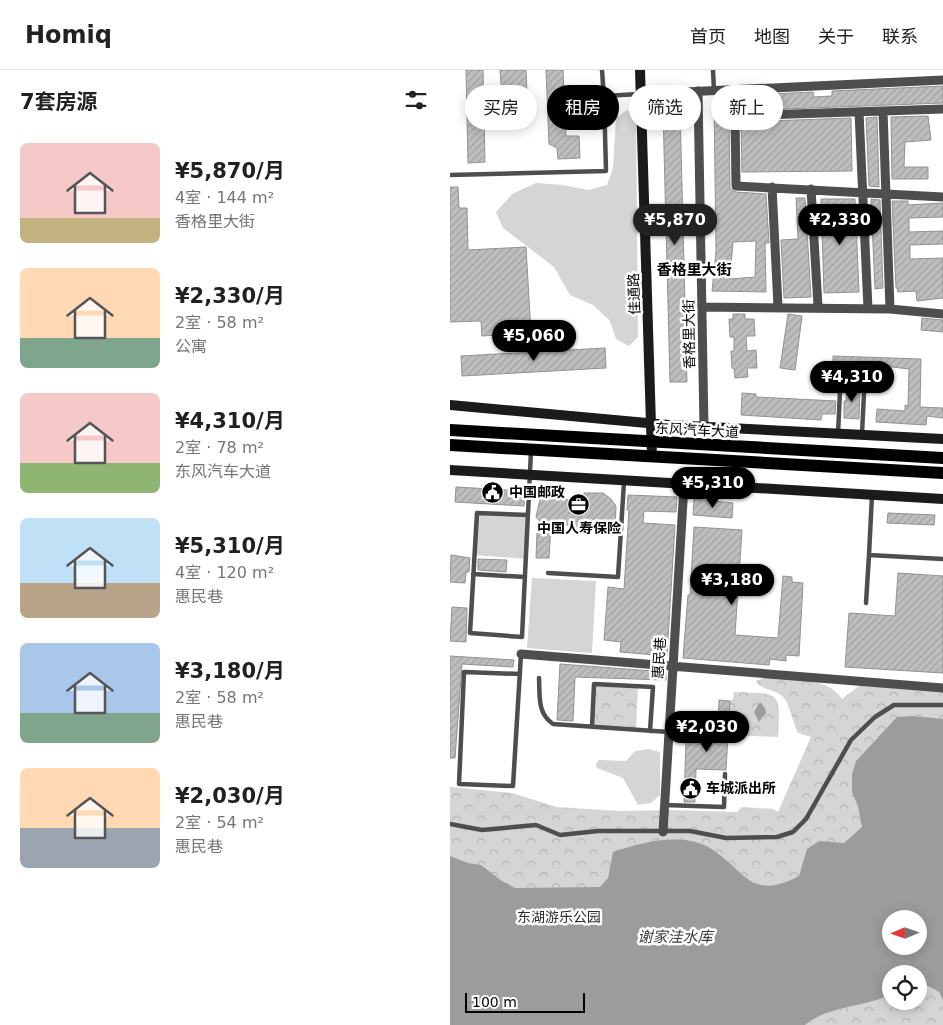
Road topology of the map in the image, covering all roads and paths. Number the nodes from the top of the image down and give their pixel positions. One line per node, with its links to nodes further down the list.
1 (602, 70): 6 (lane)
2 (640, 70): 7 (street, 佳通路)
3 (713, 70): 8 (lane)
4 (937, 70): 5 (street)
5 (940, 80): 9 (street)
6 (603, 85)
7 (641, 85)
8 (714, 85)
9 (783, 88)
10 (943, 109): 11 (street)
11 (883, 111): 12 (street); 20 (street)
12 (859, 112): 17 (street); 19 (street)
13 (605, 130): 16 (lane)
14 (642, 130): 29 (street, 佳通路)
15 (699, 130): 22 (street, 香格里大街)
16 (450, 175)
17 (772, 187): 18 (street); 23 (street)
18 (811, 189): 19 (street); 24 (street)
19 (862, 192): 20 (street); 25 (street)
20 (885, 193): 21 (street); 26 (street)
21 (943, 197)
22 (702, 306): 23 (street); 30 (street, 香格里大街)
23 (778, 306): 24 (street)
24 (818, 306): 25 (street)
25 (868, 308): 26 (street)
26 (890, 309): 27 (street)
27 (943, 314)
28 (450, 405): 29 (street)
29 (652, 424): 30 (street); 35 (street, 佳通路)
30 (704, 427): 32 (street)
31 (450, 430): 35 (main road, 东风汽车大道)
32 (838, 434): 33 (street); 33 (lane)
33 (862, 435): 34 (street)
34 (943, 439)
35 (653, 442): 38 (street, 佳通路); 39 (main road, 东风汽车大道)
36 (450, 445): 37 (main road)
37 (531, 450): 38 (main road); 42 (lane)
38 (652, 457): 41 (main road)
39 (943, 458)
40 (450, 470): 42 (street)
41 (943, 473)
42 (530, 475): 43 (street); 47 (lane)
43 (624, 482): 44 (street); 51 (lane)
44 (684, 485): 45 (street); 55 (street, 惠民巷)
45 (872, 495): 46 (street); 48 (lane)
46 (943, 499)
47 (528, 515): 50 (lane); 52 (lane)
48 (869, 555): 49 (lane); 53 (lane)
49 (943, 559)
50 (473, 574): 52 (lane); 52 (lane)
51 (548, 574)
52 (525, 577)
53 (866, 603)
54 (521, 654): 55 (street); 56 (lane)
55 (672, 666): 58 (street); 60 (street, 惠民巷)
56 (520, 674): 56 (lane)
57 (539, 678): 62 (lane)
58 (943, 688)
59 (943, 705): 68 (lane)
60 (670, 714): 61 (lane); 64 (street, 惠民巷)
61 (704, 716)
62 (592, 727): 63 (lane); 63 (lane)
63 (650, 731): 64 (lane)
64 (669, 732): 66 (street, 惠民巷)
65 (725, 774): 66 (lane)
66 (664, 805): 68 (street, 惠民巷)
67 (450, 824): 68 (lane)
68 (663, 832)

